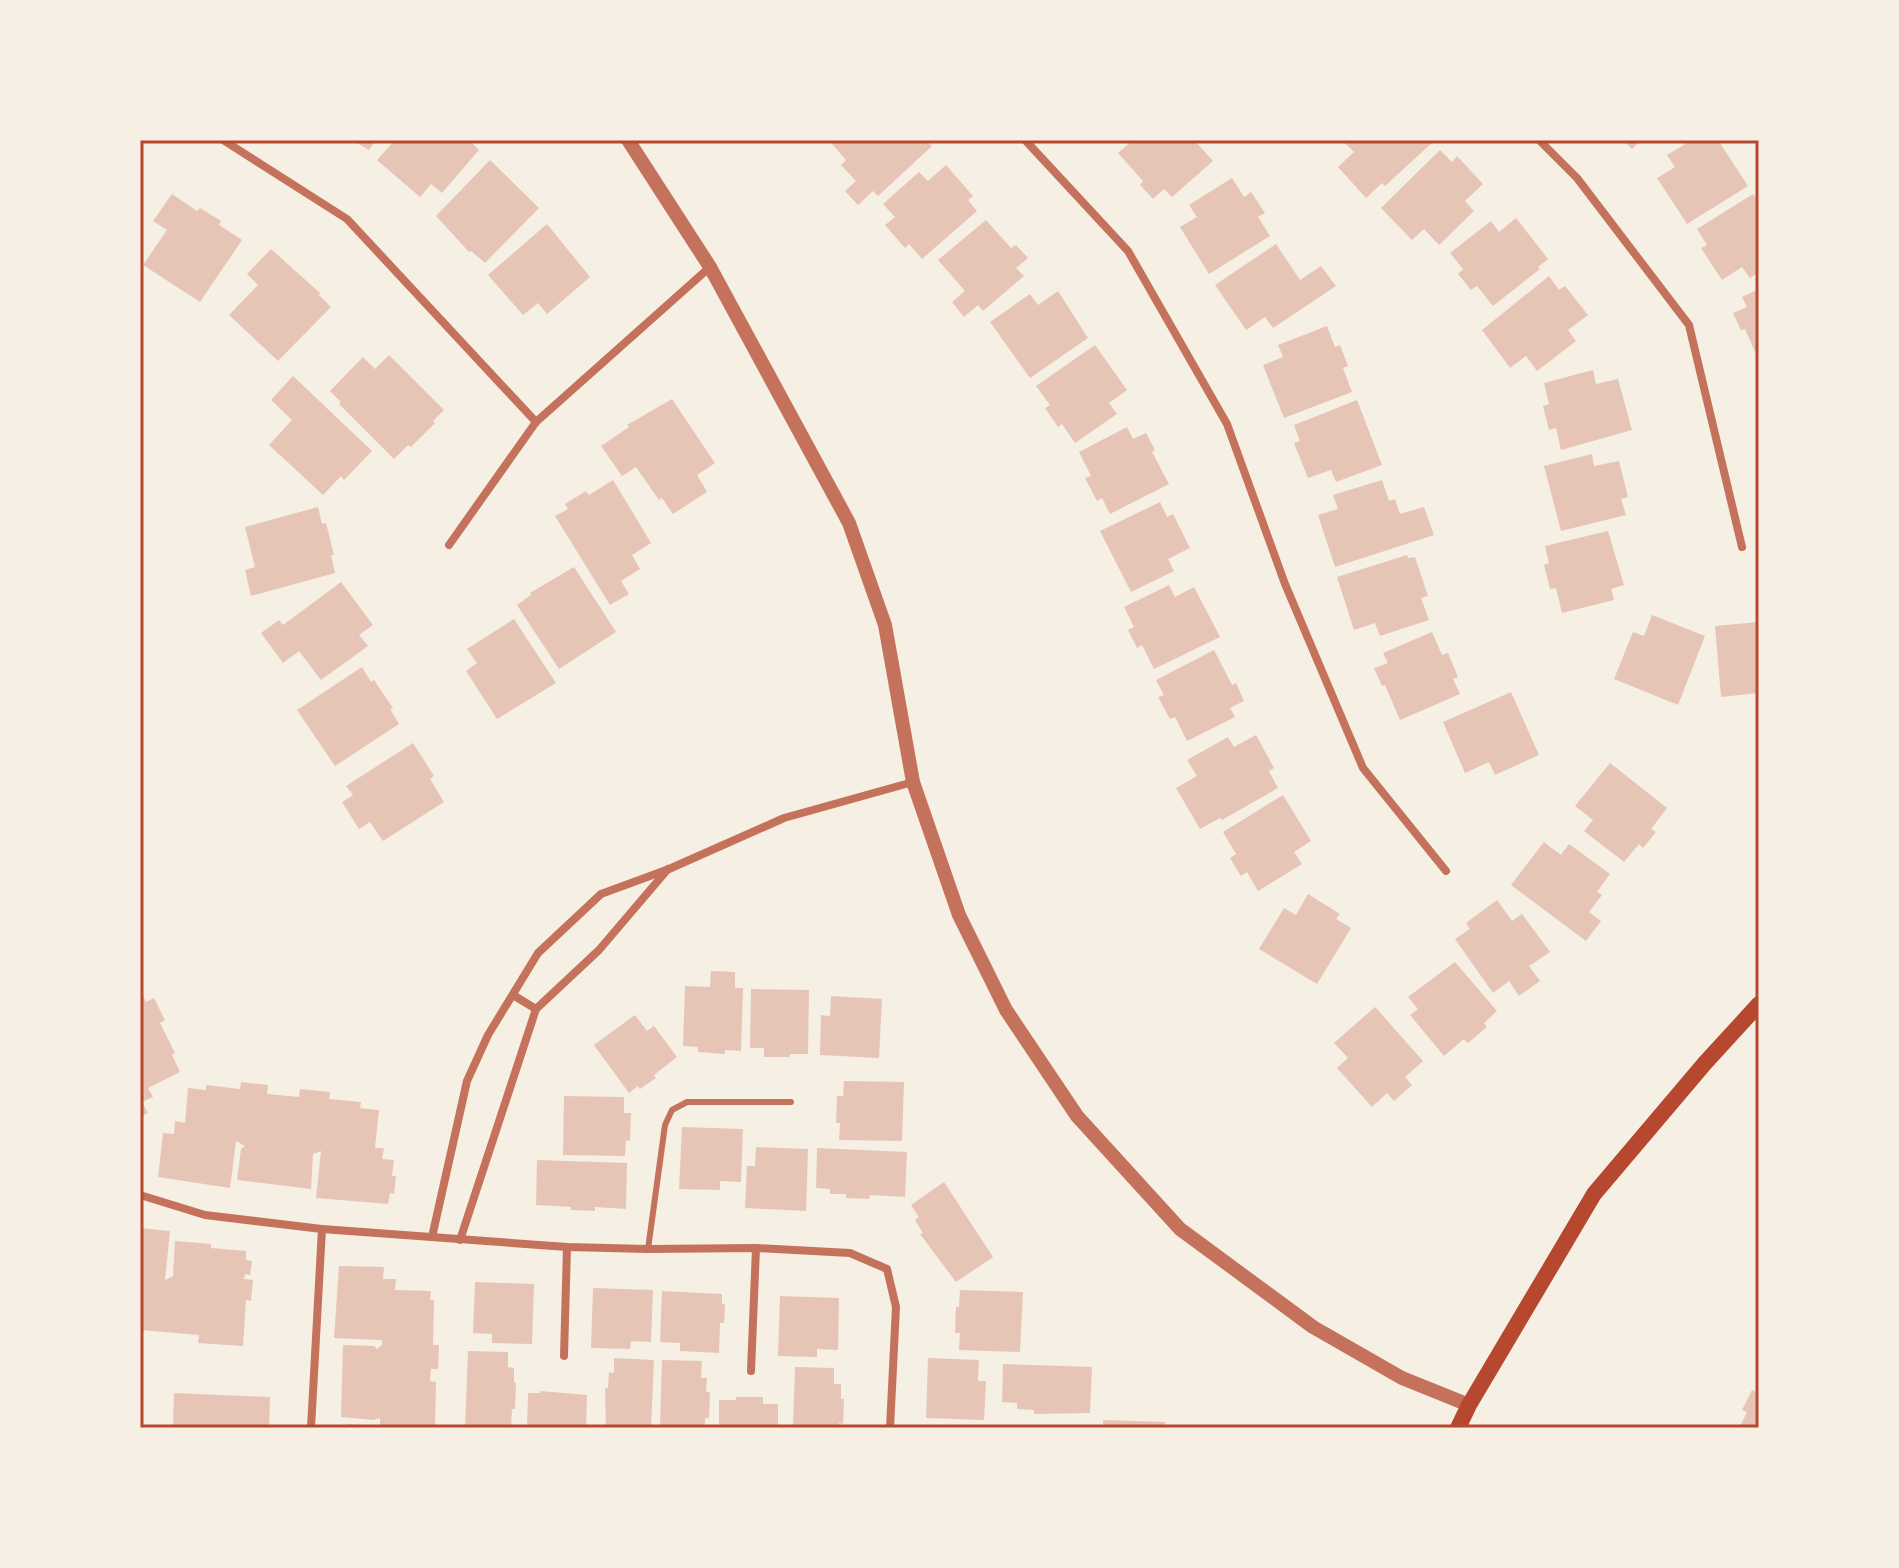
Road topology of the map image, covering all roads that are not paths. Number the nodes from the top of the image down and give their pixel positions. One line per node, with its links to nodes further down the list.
1 (223, 140): 6 (street)
2 (628, 140): 5 (street)
3 (1025, 140): 11 (street)
4 (1539, 140): 8 (street)
5 (710, 267): 6 (street); 9 (street)
6 (536, 422): 7 (street)
7 (449, 545)
8 (1742, 547)
9 (913, 782): 10 (street); 25 (street)
10 (669, 869): 12 (street); 14 (street)
11 (1446, 871)
12 (513, 995): 14 (street); 18 (street)
13 (1759, 1004): 25 (main road)
14 (536, 1009): 19 (street)
15 (791, 1102): 22 (lane)
16 (140, 1195): 17 (street)
17 (322, 1229): 18 (street); 26 (street)
18 (432, 1237): 19 (street)
19 (460, 1240): 20 (street)
20 (567, 1247): 22 (street); 23 (street)
21 (756, 1248): 22 (street); 24 (street); 27 (street)
22 (648, 1249)
23 (564, 1356)
24 (751, 1371)
25 (1469, 1405): 28 (main road)
26 (311, 1428)
27 (890, 1428)
28 (1458, 1428)

